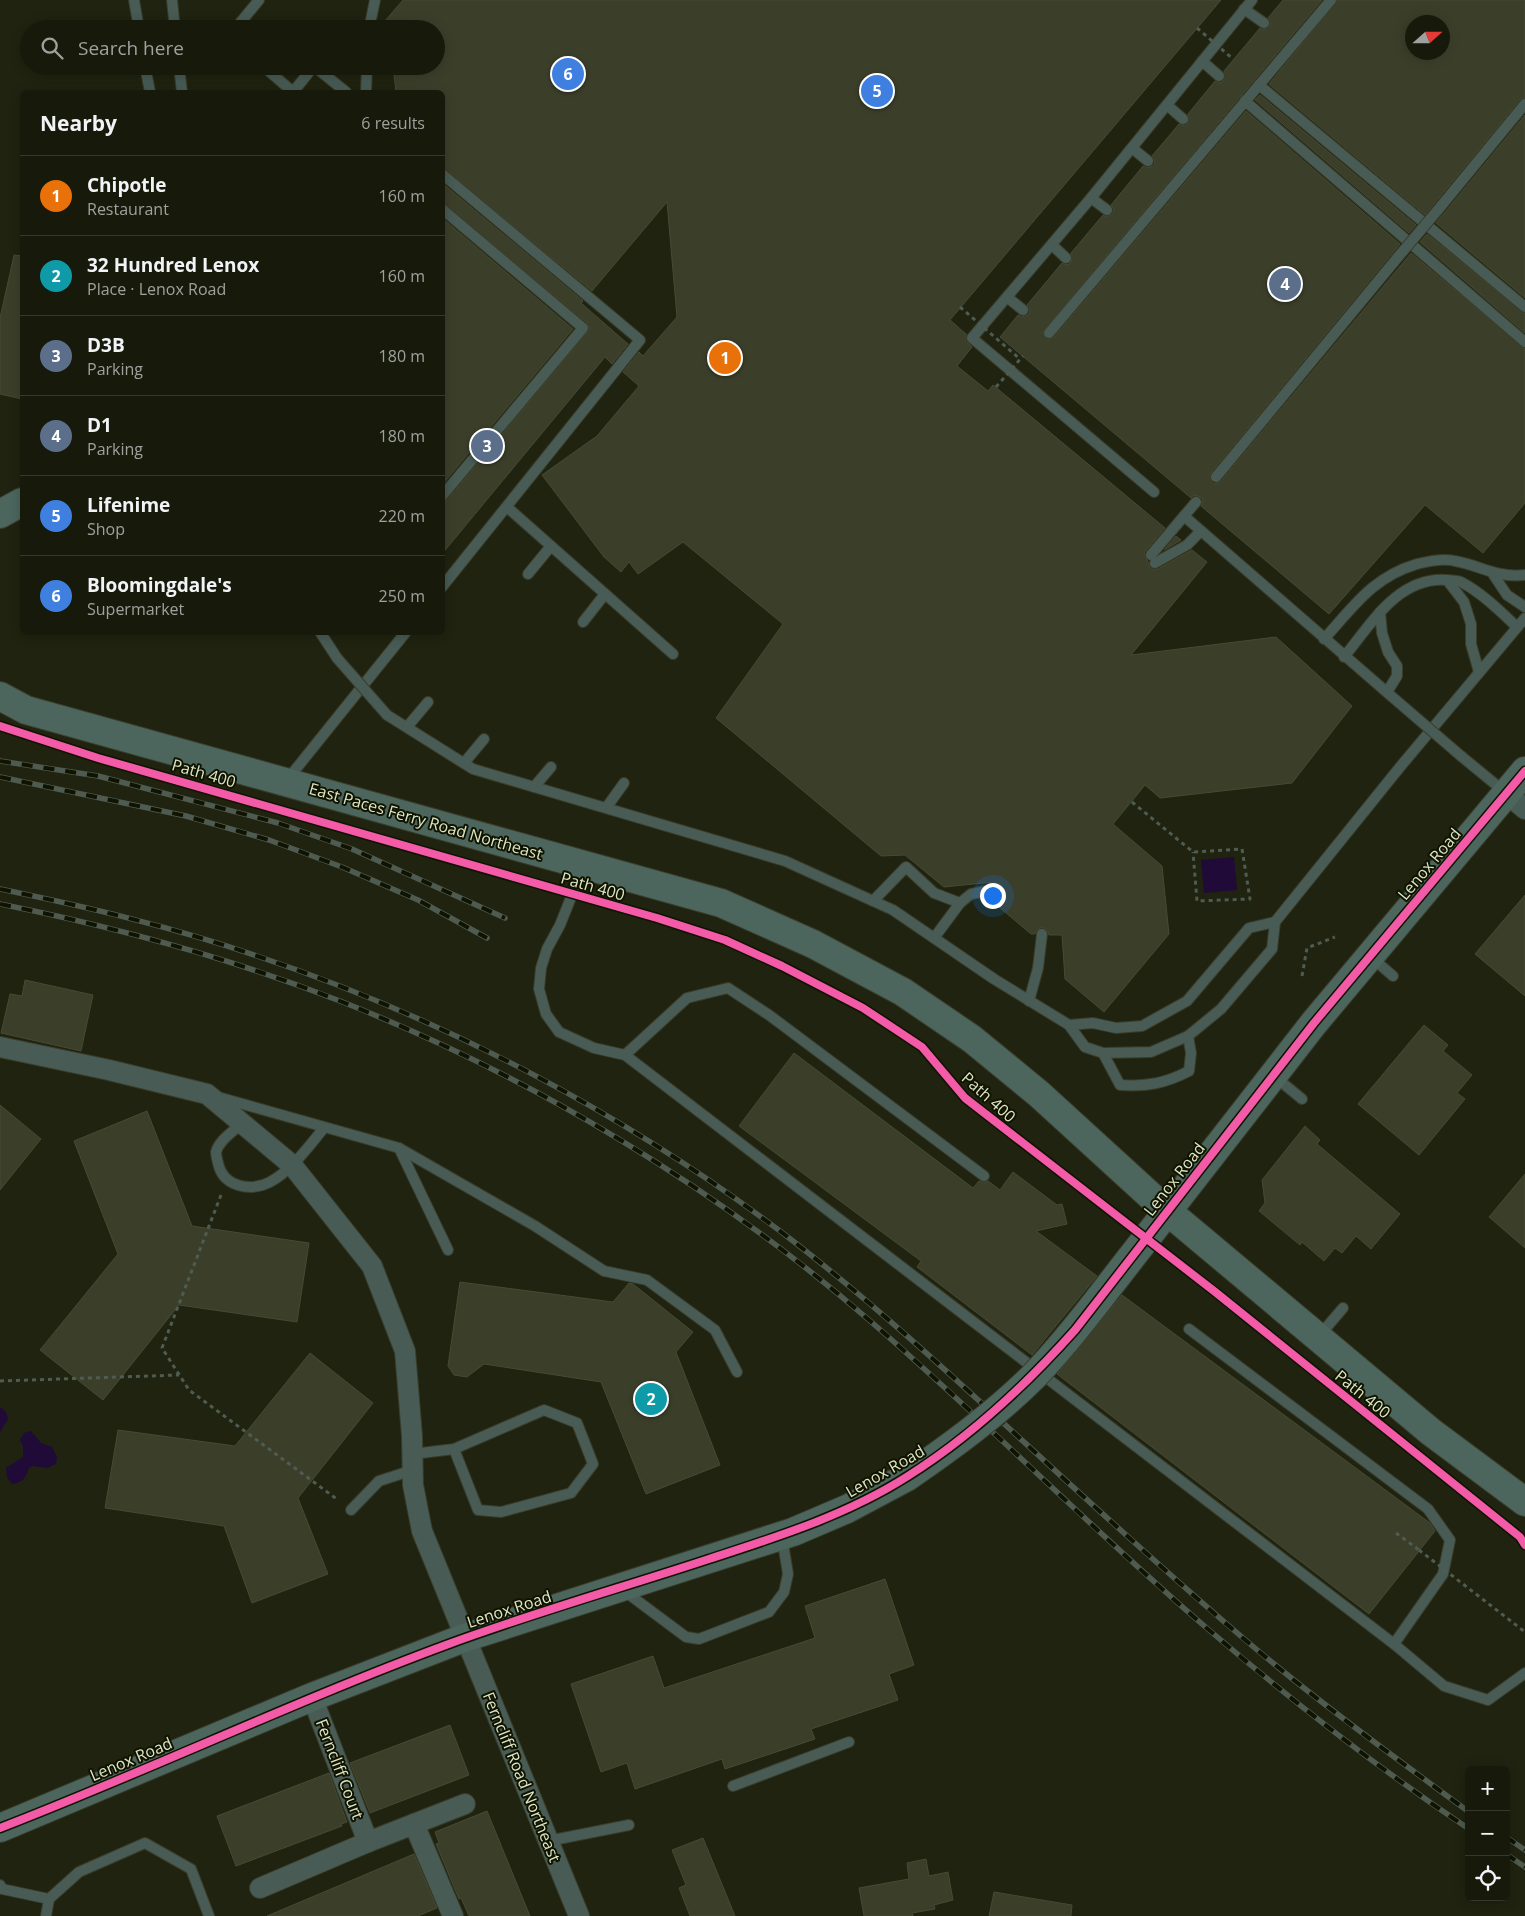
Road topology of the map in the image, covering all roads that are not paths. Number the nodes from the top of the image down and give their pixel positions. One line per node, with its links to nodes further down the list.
1 (134, 0): 8 (lane)
2 (172, 0): 9 (lane)
3 (259, 0): 10 (lane)
4 (375, 0): 11 (lane)
5 (1252, 0): 7 (lane)
6 (1330, 0): 21 (lane)
7 (1244, 9): 12 (lane); 13 (lane)
8 (137, 20)
9 (174, 20)
10 (242, 20)
11 (371, 20)
12 (1264, 23)
13 (1202, 61): 20 (lane); 30 (lane)
14 (147, 75): 22 (lane)
15 (180, 75): 23 (lane)
16 (273, 75): 24 (lane)
17 (307, 75): 25 (lane)
18 (325, 75): 26 (lane)
19 (367, 75): 27 (lane)
20 (1219, 76)
21 (1259, 85): 28 (lane); 41 (lane)
22 (150, 90)
23 (182, 90)
24 (291, 90)
25 (295, 90)
26 (344, 90)
27 (366, 90)
28 (1245, 101): 43 (lane); 44 (lane)
29 (1525, 104): 45 (lane, bridge)
30 (1167, 105): 31 (lane); 32 (lane)
31 (1183, 119)
32 (1132, 148): 33 (lane); 35 (lane)
33 (1148, 161)
34 (445, 177): 50 (lane)
35 (1091, 198): 36 (lane); 38 (lane)
36 (1107, 210)
37 (445, 212): 46 (lane)
38 (1052, 245): 39 (lane); 40 (lane)
39 (1066, 258)
40 (1007, 296): 42 (lane); 47 (lane)
41 (1525, 307)
42 (1023, 310)
43 (1049, 333)
44 (1525, 342)
45 (1216, 477)
46 (445, 492)
47 (1154, 492)
48 (1196, 502): 52 (lane)
49 (20, 503): 51 (street)
50 (507, 507): 54 (lane); 59 (lane)
51 (0, 514)
52 (1184, 516): 53 (lane); 53 (lane)
53 (1201, 531): 68 (lane)
54 (551, 546): 55 (lane); 60 (lane)
55 (528, 574)
56 (1493, 574): 57 (lane); 61 (lane); 68 (lane)
57 (1525, 575)
58 (1447, 580): 62 (lane); 65 (lane); 71 (lane)
59 (445, 583)
60 (606, 594): 64 (lane); 69 (lane)
61 (1525, 607)
62 (1380, 612): 70 (lane); 72 (lane)
63 (1525, 618): 65 (lane)
64 (583, 622)
65 (1517, 627): 71 (lane)
66 (322, 635): 75 (lane, bridge)
67 (404, 635): 80 (lane)
68 (1324, 639): 70 (lane)
69 (674, 654)
70 (1344, 657): 72 (lane)
71 (1479, 672): 89 (lane)
72 (1388, 694): 83 (lane, bridge)
73 (0, 696): 80 (street, East Paces Ferry Road Northeast)
74 (428, 702): 75 (lane)
75 (408, 728): 77 (lane)
76 (484, 740): 77 (lane)
77 (464, 764): 82 (lane)
78 (551, 767): 82 (lane)
79 (1525, 772): 83 (street, Lenox Road)
80 (286, 781): 85 (street, East Paces Ferry Road Northeast)
81 (624, 783): 84 (lane)
82 (534, 787): 84 (lane)
83 (1516, 801): 92 (street, Lenox Road)
84 (606, 808): 87 (lane)
85 (584, 865): 99 (lane); 108 (street, East Paces Ferry Road Northeast)
86 (996, 889): 88 (lane)
87 (873, 901): 88 (lane); 91 (lane)
88 (960, 903): 91 (lane)
89 (1275, 922): 95 (lane); 96 (lane)
90 (1042, 934): 94 (lane)
91 (934, 938): 94 (lane)
92 (1370, 956): 93 (lane); 100 (street, Lenox Road)
93 (1393, 976)
94 (1029, 1001): 95 (lane)
95 (1069, 1025): 98 (lane)
96 (1188, 1036): 98 (lane); 98 (lane)
97 (0, 1047): 101 (street)
98 (1103, 1053)
99 (625, 1055): 107 (lane); 121 (lane)
100 (1273, 1075): 102 (lane); 108 (street, Lenox Road)
101 (208, 1094): 103 (street, Ferncliff Road Northeast); 104 (lane)
102 (1302, 1099)
103 (241, 1124): 106 (street, Ferncliff Road Northeast); 106 (lane)
104 (324, 1128): 105 (lane); 106 (lane)
105 (399, 1148): 109 (lane); 113 (lane)
106 (292, 1165): 115 (street, Ferncliff Road Northeast)
107 (984, 1176)
108 (1166, 1210): 112 (street, East Paces Ferry Road Northeast); 118 (street, Lenox Road, bridge)
109 (448, 1250)
110 (1343, 1308): 112 (lane)
111 (1189, 1329): 121 (lane)
112 (1318, 1337): 116 (street, East Paces Ferry Road Northeast)
113 (737, 1372)
114 (454, 1449): 114 (lane); 115 (lane)
115 (413, 1462): 117 (lane); 120 (street, Ferncliff Road Northeast)
116 (1524, 1502)
117 (351, 1510)
118 (782, 1536): 119 (street, Lenox Road); 119 (lane)
119 (621, 1588): 120 (street, Lenox Road)
120 (464, 1638): 123 (street, Lenox Road); 130 (street, Ferncliff Road Northeast)
121 (1394, 1644): 122 (lane)
122 (1525, 1673)
123 (312, 1696): 129 (street, Lenox Road); 131 (street, Ferncliff Court)
124 (850, 1742): 125 (lane)
125 (733, 1786)
126 (465, 1804): 127 (street)
127 (414, 1824): 131 (street); 137 (street)
128 (629, 1825): 130 (lane)
129 (0, 1828)
130 (548, 1841): 138 (street, Ferncliff Road Northeast)
131 (368, 1842): 132 (street)
132 (260, 1888)
133 (1, 1889): 134 (lane)
134 (49, 1899): 135 (lane); 136 (lane)
135 (46, 1916)
136 (210, 1916)
137 (453, 1916)
138 (579, 1916)

